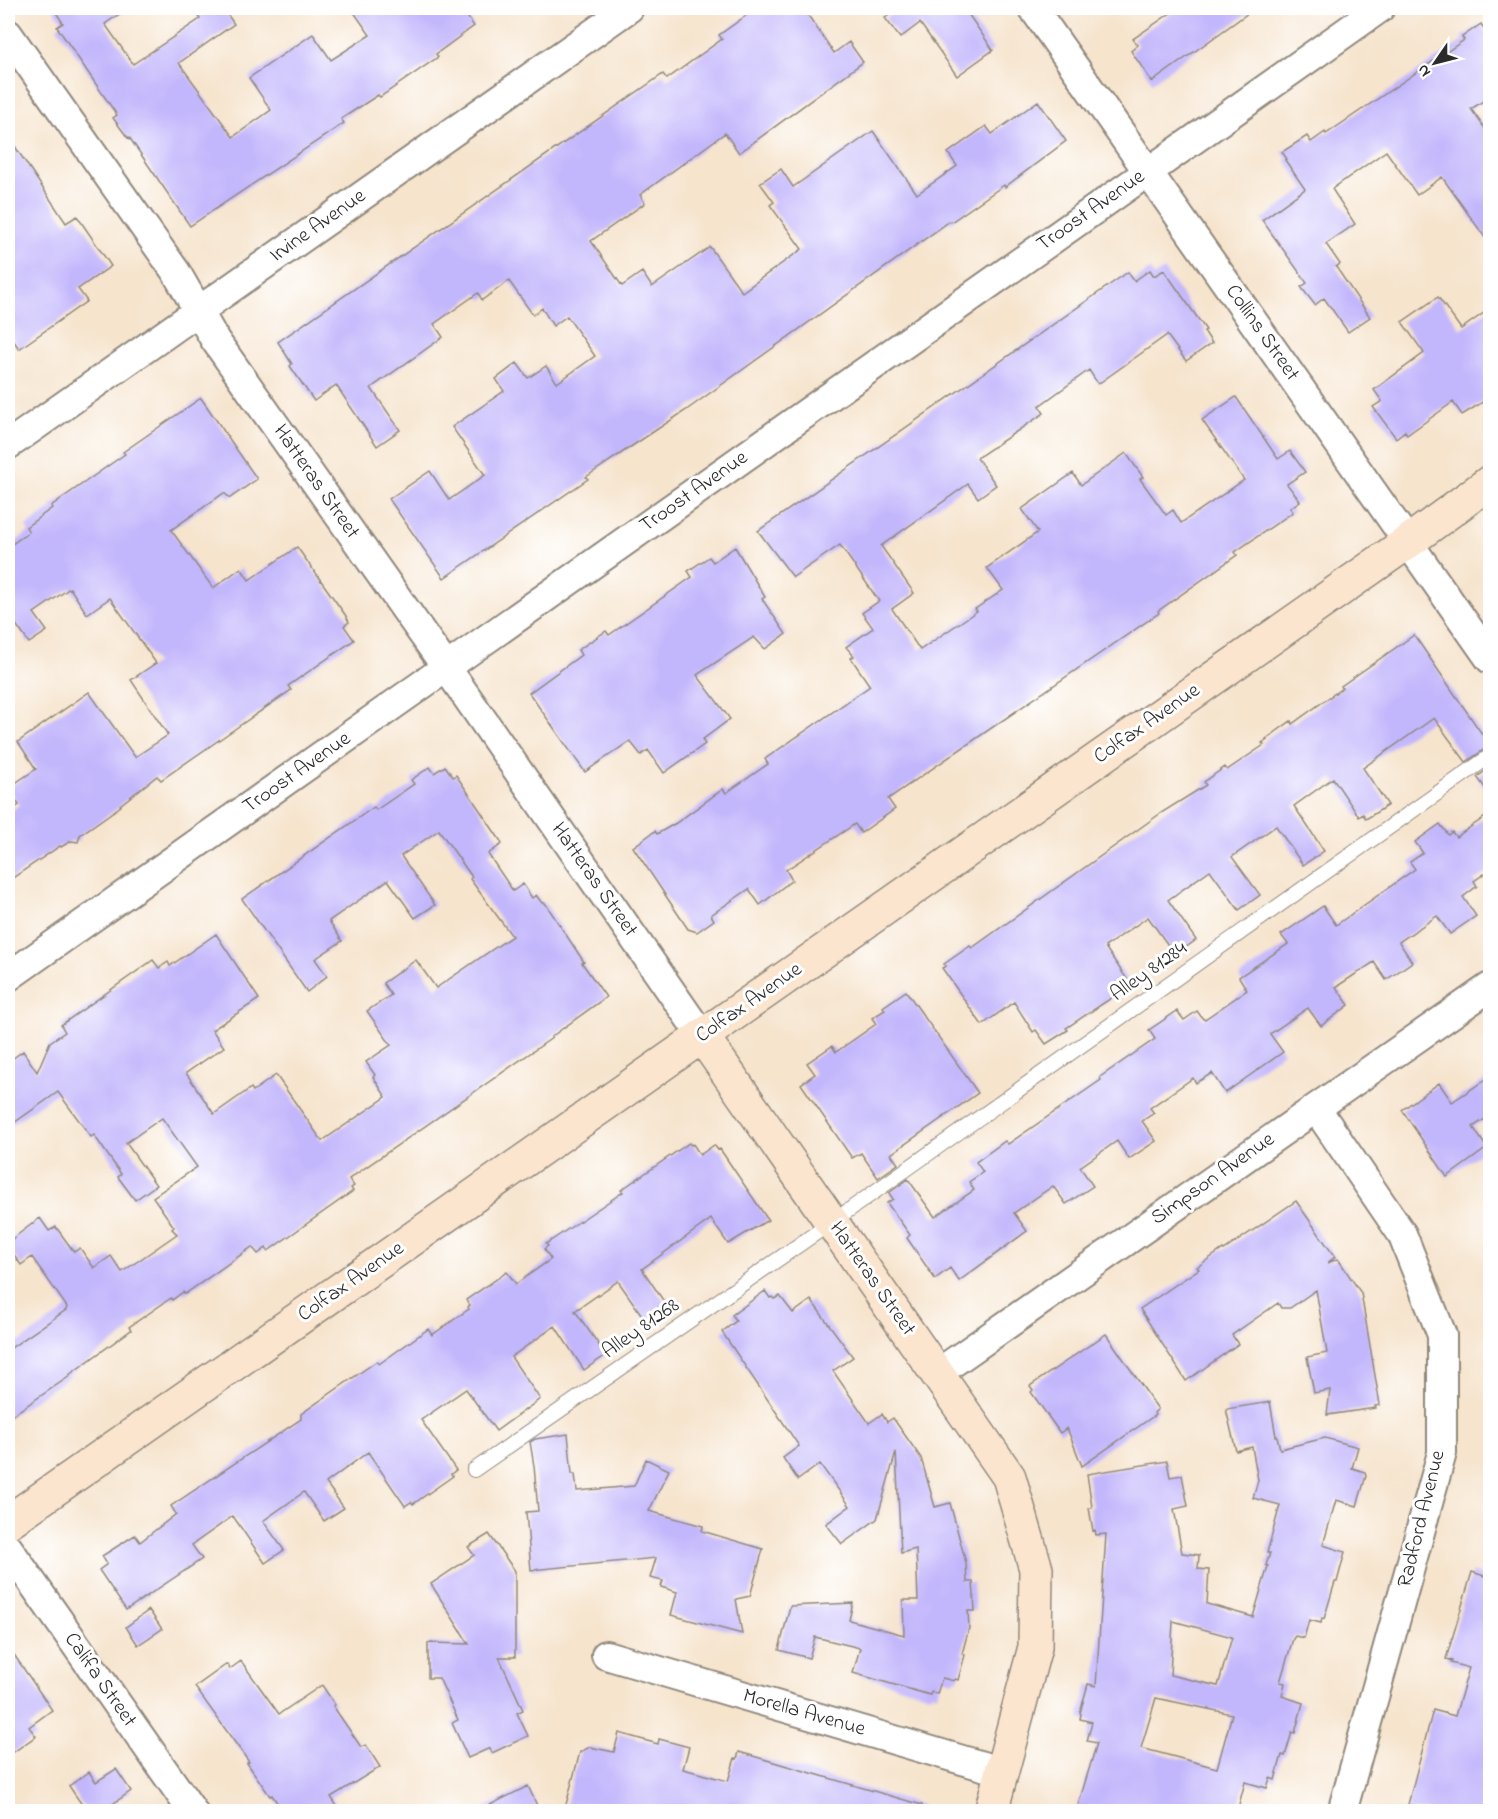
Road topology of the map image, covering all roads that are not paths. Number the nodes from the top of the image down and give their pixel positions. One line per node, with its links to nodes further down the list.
1 (629, 8): 6 (street, Irvine Avenue)
2 (1033, 8): 5 (street, Collins Street)
3 (1380, 8): 5 (street, Troost Avenue)
4 (8, 34): 6 (street, Hatteras Street)
5 (1148, 171): 9 (street, Collins Street); 11 (street, Troost Avenue)
6 (198, 311): 7 (street, Irvine Avenue); 11 (street, Hatteras Street)
7 (8, 445)
8 (1491, 482): 9 (main road, Colfax Avenue)
9 (1408, 542): 10 (street, Collins Street); 15 (main road, Colfax Avenue)
10 (1491, 659)
11 (446, 667): 13 (street, Troost Avenue); 15 (street, Hatteras Street)
12 (1491, 756): 17 (lane, Alley 81284)
13 (8, 977)
14 (1491, 987): 16 (street, Simpson Avenue)
15 (702, 1036): 17 (main road, Hatteras Street); 20 (main road, Colfax Avenue)
16 (1316, 1108): 18 (street, Simpson Avenue); 26 (street, Radford Avenue)
17 (832, 1222): 18 (main road, Hatteras Street); 19 (lane, Alley 81268)
18 (938, 1373): 23 (main road, Hatteras Street)
19 (474, 1470)
20 (8, 1522)
21 (8, 1548): 24 (street, Califa Street)
22 (606, 1655): 23 (street, Morella Avenue)
23 (1002, 1772): 25 (main road, Hatteras Street)
24 (193, 1812)
25 (991, 1812)
26 (1342, 1812)

